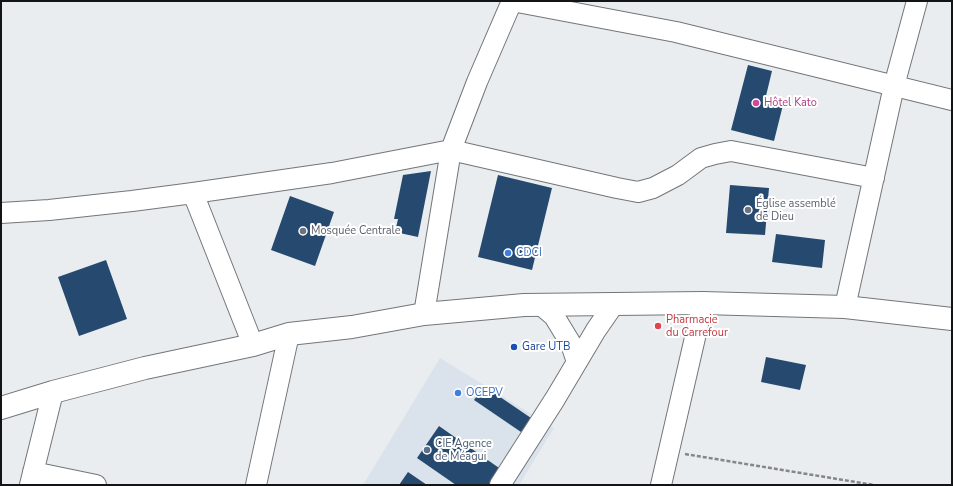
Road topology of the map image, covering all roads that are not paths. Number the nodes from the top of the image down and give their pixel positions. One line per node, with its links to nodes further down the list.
1 (512, 1): 3 (street); 5 (street)
2 (917, 1): 3 (street)
3 (894, 86): 4 (street); 6 (street)
4 (952, 100)
5 (451, 150): 6 (street); 7 (street); 13 (street)
6 (874, 178): 12 (street)
7 (193, 194): 8 (street); 16 (street)
8 (1, 213)
9 (703, 303): 10 (main road); 12 (main road); 24 (street)
10 (614, 304): 11 (main road); 17 (street)
11 (541, 305): 13 (main road); 17 (street)
12 (845, 307): 14 (main road)
13 (424, 314): 15 (main road)
14 (952, 319)
15 (289, 334): 16 (main road); 22 (street)
16 (253, 345): 18 (main road)
17 (577, 362): 23 (street)
18 (53, 392): 19 (main road); 20 (street)
19 (1, 408)
20 (32, 479): 21 (street)
21 (96, 485)
22 (256, 485)
23 (500, 485)
24 (661, 485)

